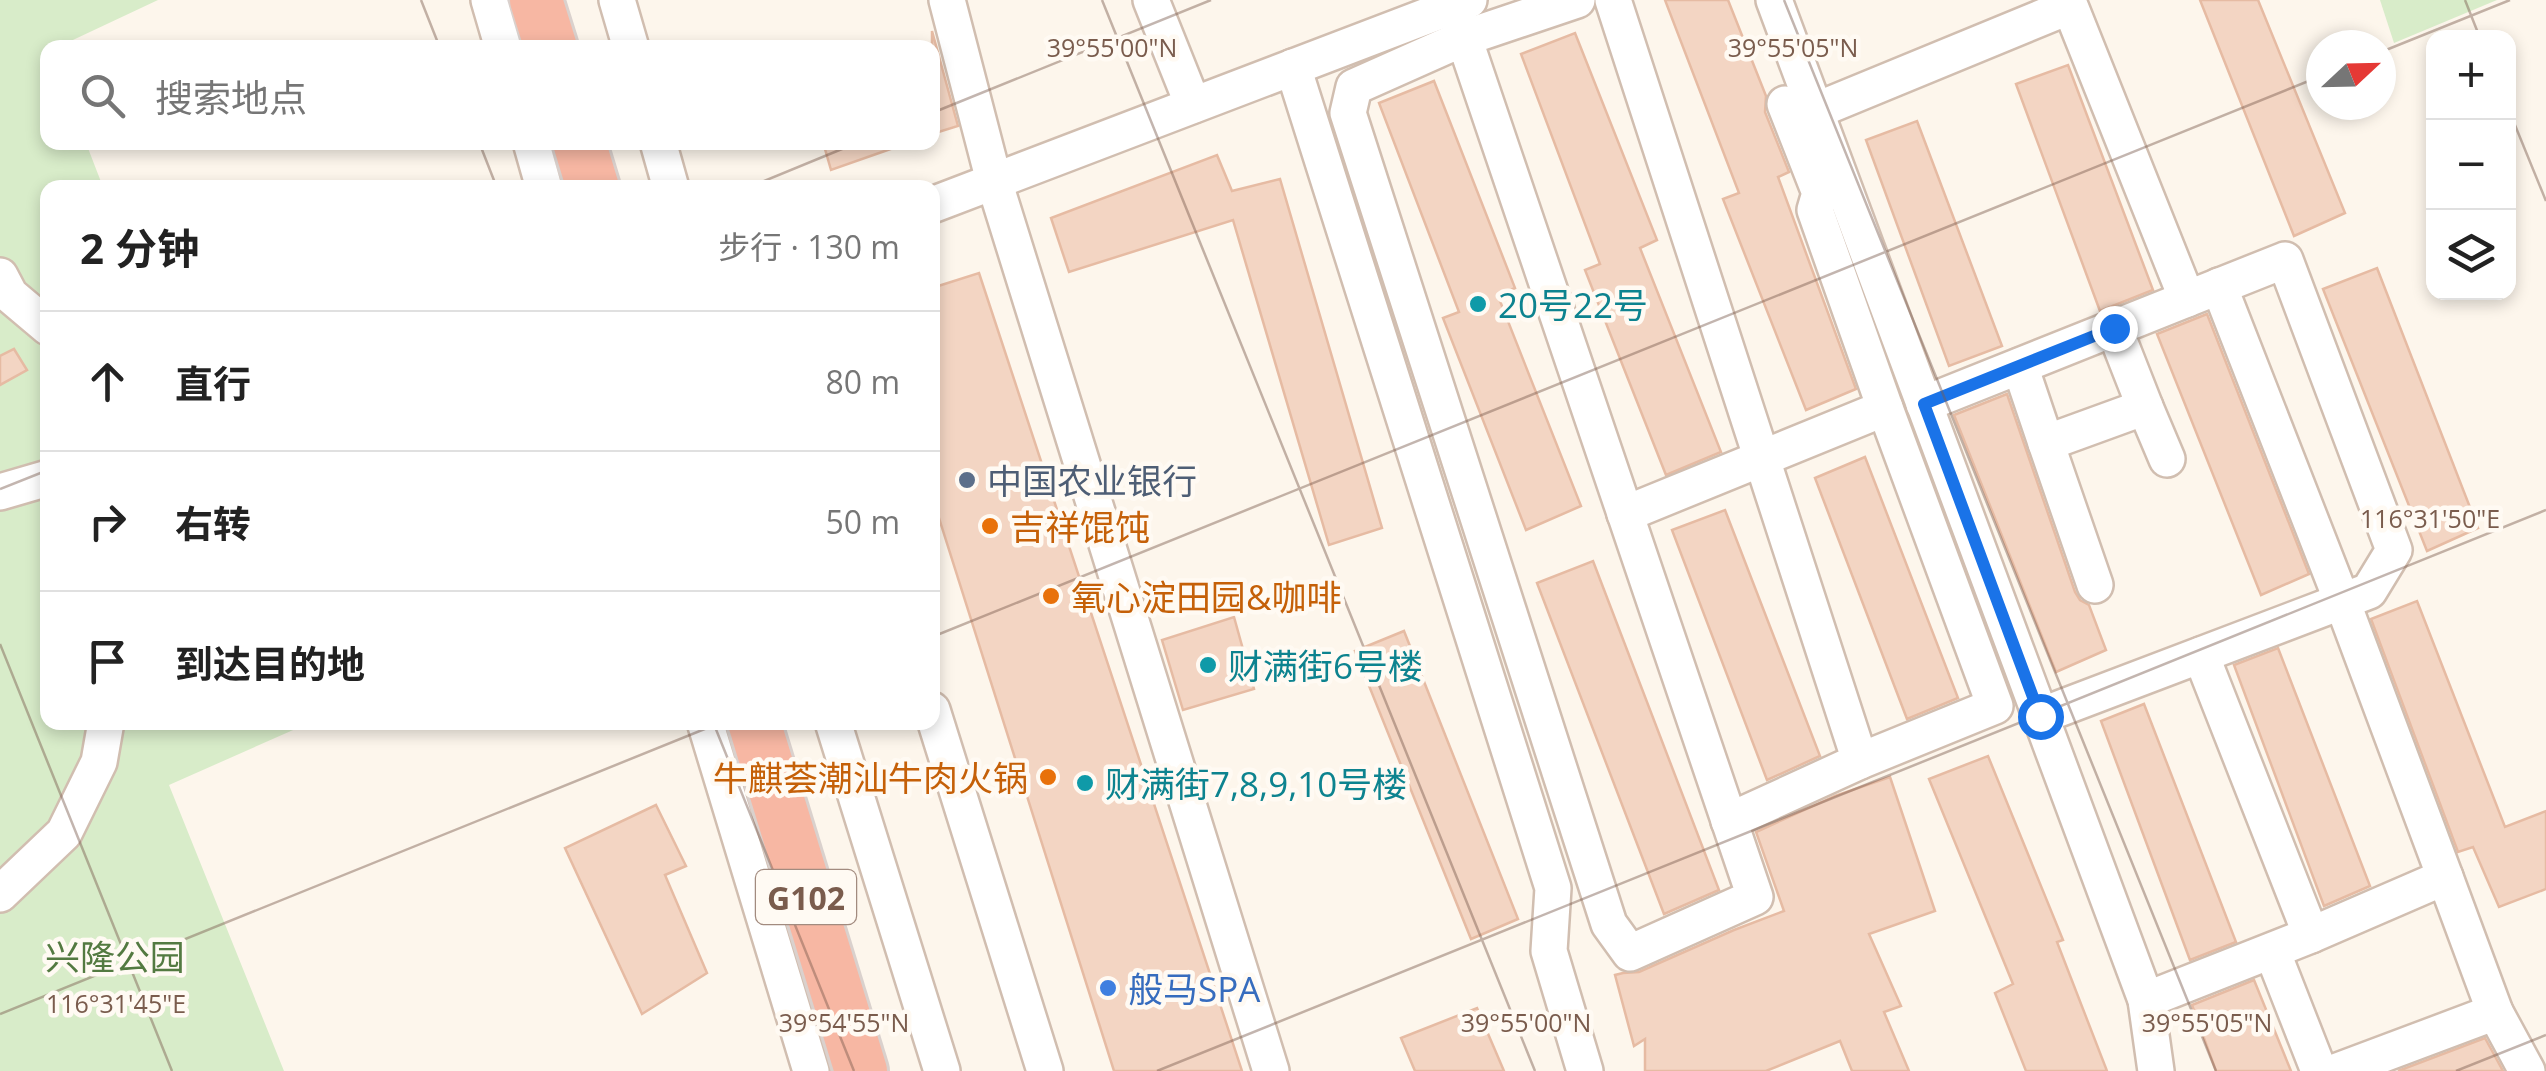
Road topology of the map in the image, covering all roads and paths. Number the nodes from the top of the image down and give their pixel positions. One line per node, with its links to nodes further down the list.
1 (489, 0): 11 (street)
2 (536, 0): 12 (highway)
3 (572, 0): 13 (highway)
4 (618, 0): 14 (street)
5 (947, 0): 26 (street)
6 (1151, 0): 16 (street)
7 (1578, 0): 10 (street)
8 (1613, 0): 37 (street)
9 (1774, 0): 17 (street)
10 (1462, 15): 15 (street); 41 (street); 53 (street)
11 (501, 40)
12 (548, 40)
13 (584, 40)
14 (629, 40)
15 (1293, 67): 16 (street); 66 (street)
16 (1193, 106): 26 (street)
17 (1800, 107): 29 (street); 33 (street); 35 (street)
18 (533, 150): 22 (street)
19 (581, 150): 23 (highway)
20 (616, 150): 24 (highway)
21 (660, 150): 25 (street)
22 (542, 180)
23 (591, 180)
24 (626, 180)
25 (669, 180)
26 (994, 182): 27 (street); 65 (street)
27 (940, 202)
28 (0, 276): 30 (street)
29 (2203, 293): 31 (street); 43 (street); 43 (street)
30 (40, 320)
31 (2114, 328): 32 (street); 34 (street)
32 (2020, 366): 33 (street); 36 (street)
33 (1924, 404): 45 (street)
34 (2145, 407): 36 (street); 38 (street)
35 (1885, 408): 37 (street); 52 (street)
36 (2046, 444): 42 (street)
37 (1762, 458): 41 (street); 52 (street)
38 (2168, 459)
39 (40, 480): 40 (street)
40 (0, 492)
41 (1625, 514): 53 (street)
42 (2095, 585)
43 (2342, 602): 44 (street); 54 (street)
44 (2201, 655): 45 (street); 56 (street)
45 (2040, 716): 58 (street)
46 (104, 730): 55 (street)
47 (707, 730): 60 (street)
48 (756, 730): 61 (highway, G102)
49 (789, 730): 62 (highway, G102)
50 (835, 730): 63 (street)
51 (938, 730): 64 (street)
52 (1860, 761): 53 (street)
53 (1729, 821)
54 (2445, 876): 56 (street); 59 (street)
55 (0, 894)
56 (2311, 935): 57 (street)
57 (2272, 951): 58 (street); 68 (street)
58 (2146, 1000): 67 (street)
59 (2495, 1012): 69 (street); 70 (street)
60 (811, 1071)
61 (861, 1071)
62 (893, 1071)
63 (942, 1071)
64 (1046, 1071)
65 (1271, 1071)
66 (1585, 1071)
67 (2156, 1071)
68 (2318, 1071)
69 (2338, 1071)
70 (2527, 1071)

